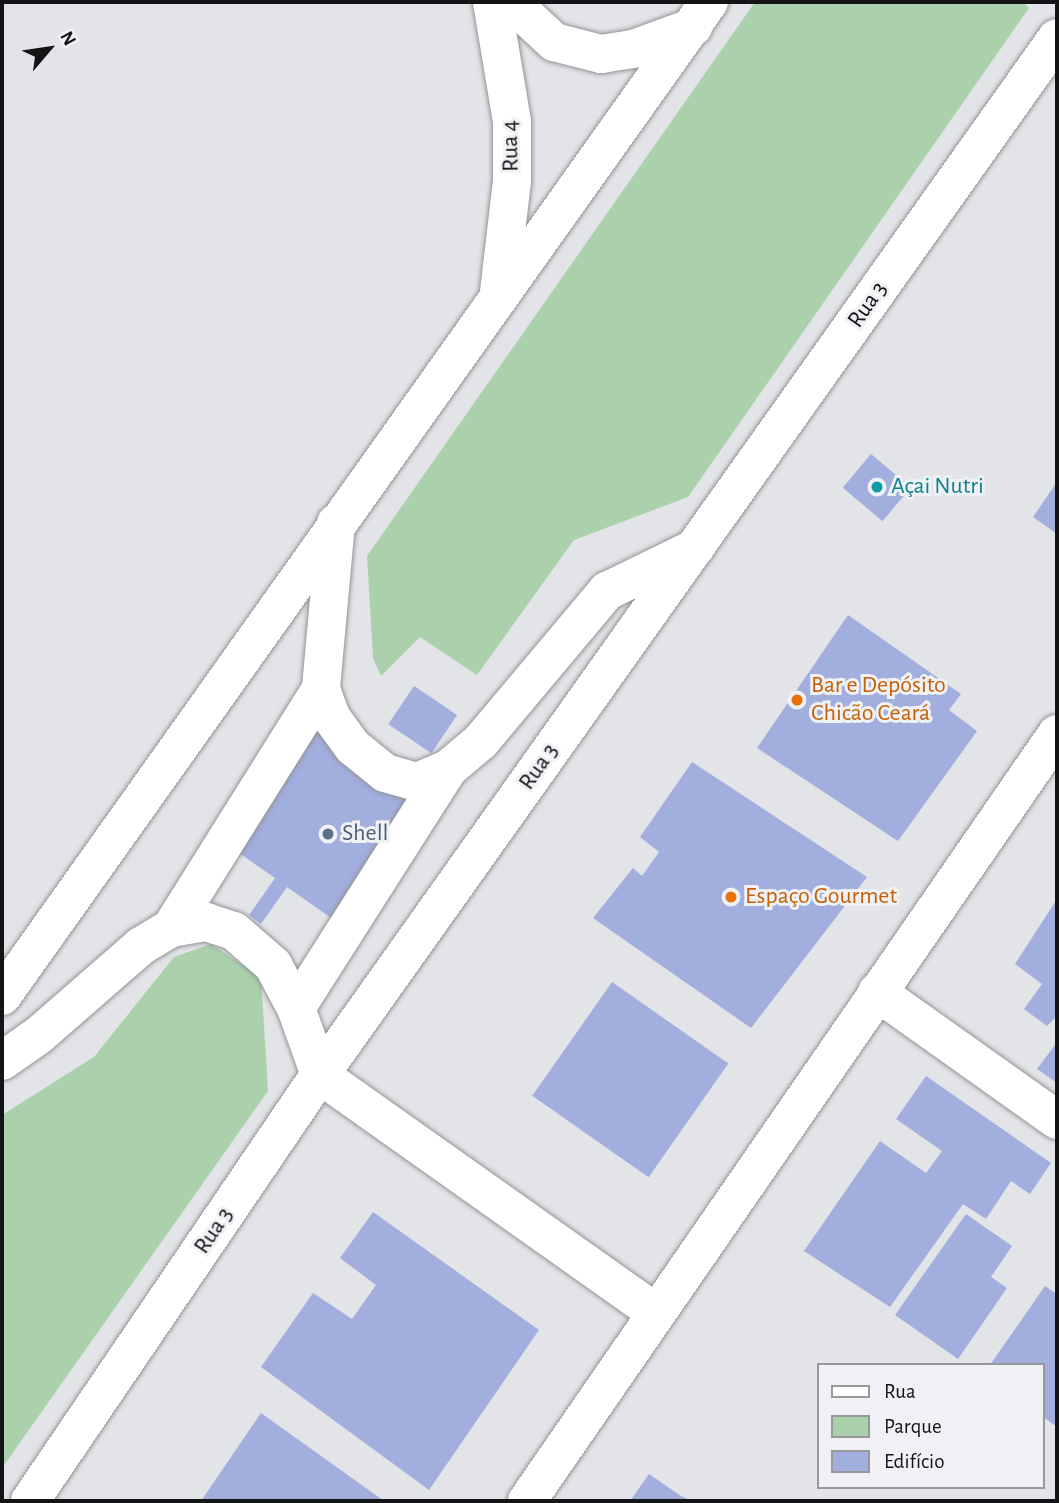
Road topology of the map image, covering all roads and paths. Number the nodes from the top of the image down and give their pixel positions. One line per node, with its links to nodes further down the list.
1 (492, 2): 5 (main road, Rua 4)
2 (511, 2): 3 (main road)
3 (701, 14): 5 (main road)
4 (1057, 38): 7 (main road, Rua 3)
5 (499, 291): 6 (main road)
6 (336, 523): 8 (main road); 13 (main road)
7 (695, 548): 10 (main road); 16 (main road, Rua 3)
8 (321, 690): 10 (main road); 11 (main road)
9 (1057, 734): 12 (main road)
10 (448, 769): 14 (main road)
11 (171, 928): 14 (main road); 15 (main road)
12 (877, 992): 17 (main road); 18 (main road)
13 (2, 996)
14 (296, 1008): 16 (main road)
15 (2, 1061)
16 (320, 1075): 18 (main road); 19 (main road, Rua 3)
17 (1057, 1119)
18 (656, 1313): 20 (main road)
19 (30, 1501)
20 (527, 1501)

